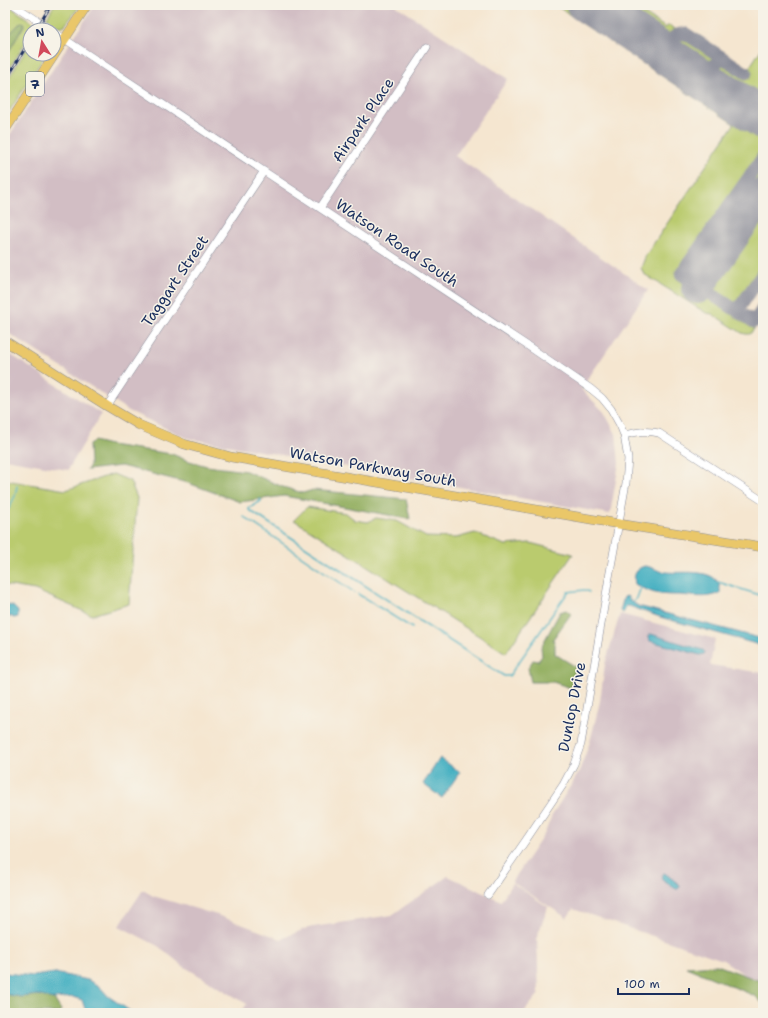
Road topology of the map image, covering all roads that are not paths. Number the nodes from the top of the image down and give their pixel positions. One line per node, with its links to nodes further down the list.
1 (14, 5): 3 (street, Watson Road South)
2 (87, 5): 5 (main road, 7)
3 (40, 22)
4 (62, 37): 5 (street, Watson Road South)
5 (65, 39): 7 (main road, 7); 8 (street, Watson Road South)
6 (427, 47): 9 (street, Airpark Place)
7 (5, 130)
8 (264, 171): 9 (street, Watson Road South); 11 (street, Taggart Street)
9 (320, 208): 12 (street, Watson Road South)
10 (5, 341): 11 (main road, Watson Parkway South)
11 (107, 406): 14 (main road, Watson Parkway South)
12 (624, 436): 13 (street); 14 (street, Watson Road South)
13 (763, 501)
14 (619, 524): 15 (main road, Watson Parkway South); 16 (street, Dunlop Drive)
15 (763, 547)
16 (488, 895)

